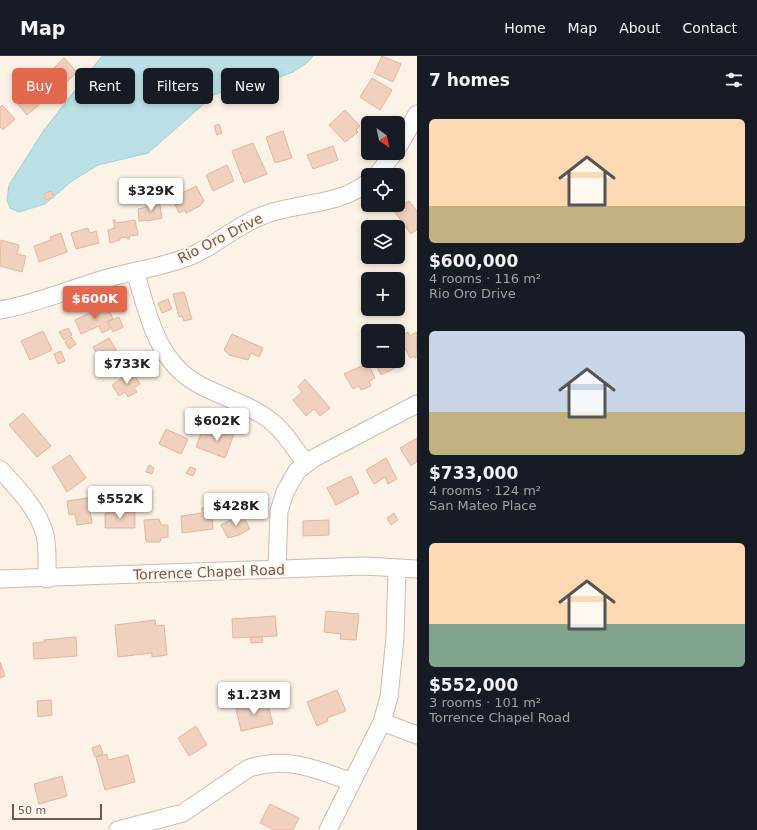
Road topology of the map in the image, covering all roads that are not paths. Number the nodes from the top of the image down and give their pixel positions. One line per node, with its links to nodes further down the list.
1 (417, 114): 2 (street)
2 (405, 135)
3 (389, 160): 4 (street)
4 (382, 168)
5 (361, 187): 6 (street, Rio Oro Drive)
6 (135, 272): 7 (street, Rio Oro Drive); 9 (street)
7 (0, 310)
8 (417, 404): 9 (street)
9 (306, 464): 11 (street)
10 (0, 469): 14 (street)
11 (277, 568): 12 (street, Torrence Chapel Road); 14 (street, Torrence Chapel Road)
12 (397, 568): 13 (street, Torrence Chapel Road); 16 (street)
13 (417, 569)
14 (47, 579): 15 (street, Torrence Chapel Road)
15 (0, 580)
16 (382, 722): 17 (street); 18 (street)
17 (417, 735)
18 (352, 782): 19 (street); 21 (street)
19 (144, 827): 20 (street)
20 (118, 830)
21 (328, 830)

